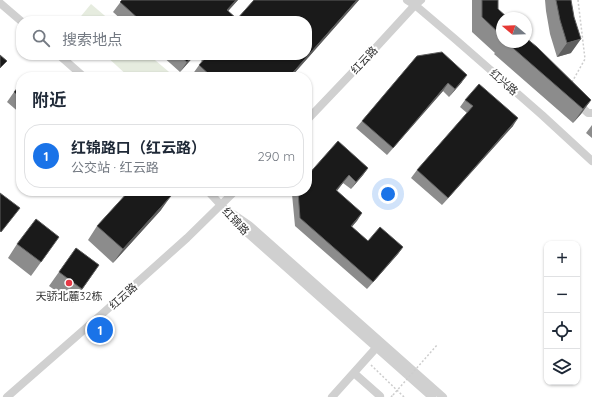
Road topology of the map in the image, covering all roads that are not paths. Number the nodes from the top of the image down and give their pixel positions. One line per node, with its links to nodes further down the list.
1 (407, 0): 3 (street, 红兴路)
2 (0, 3): 4 (street)
3 (418, 3): 9 (street, 红云路); 10 (street, 红兴路)
4 (16, 17)
5 (65, 60): 6 (street)
6 (78, 72)
7 (572, 97): 8 (street)
8 (592, 113)
9 (312, 115)
10 (592, 161)
11 (213, 196): 13 (street)
12 (230, 196): 13 (street, 红云路)
13 (221, 205): 14 (street, 红锦路); 17 (street, 红云路); 20 (street, 红锦路)
14 (376, 348): 15 (street); 19 (street, 红锦路)
15 (354, 372): 16 (street); 18 (street)
16 (380, 396)
17 (7, 397)
18 (332, 397)
19 (432, 397)
20 (443, 397)

